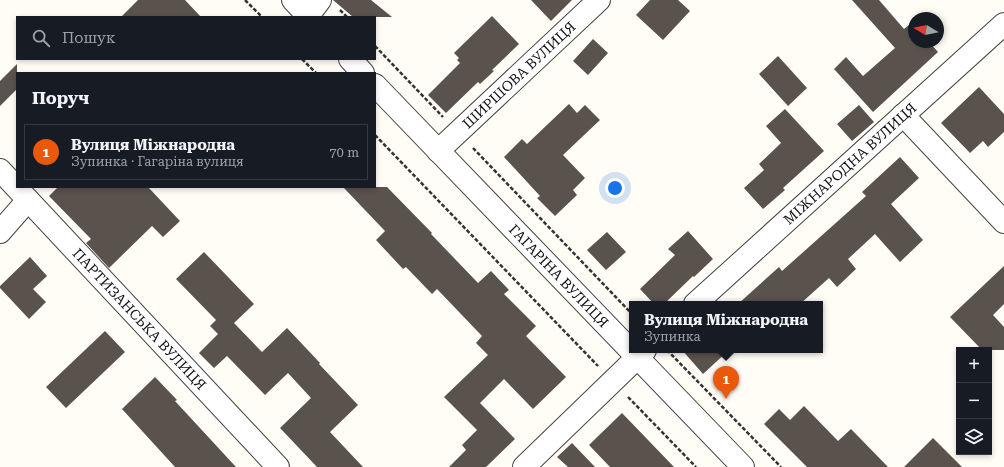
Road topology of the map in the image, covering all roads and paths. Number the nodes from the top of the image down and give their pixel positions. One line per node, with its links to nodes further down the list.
1 (245, 0): 5 (path)
2 (293, 0): 4 (street)
3 (599, 0): 14 (street, ШИРШОВА ВУЛИЦЯ)
4 (312, 11)
5 (261, 16)
6 (1004, 24): 13 (street, МІЖНАРОДНА ВУЛИЦЯ)
7 (376, 47): 14 (path)
8 (303, 60): 10 (path)
9 (351, 60): 11 (street)
10 (315, 72)
11 (362, 72)
12 (376, 86): 16 (street, ГАГАРІНА ВУЛИЦЯ)
13 (903, 115): 21 (street); 23 (street, МІЖНАРОДНА ВУЛИЦЯ)
14 (458, 133): 16 (street, ШИРШОВА ВУЛИЦЯ); 24 (path)
15 (376, 136): 28 (path)
16 (438, 151): 25 (street, ГАГАРІНА ВУЛИЦЯ)
17 (0, 170): 18 (street, ПАРТИЗАНСЬКА ВУЛИЦЯ)
18 (16, 187)
19 (17, 188): 20 (street, ПАРТИЗАНСЬКА ВУЛИЦЯ)
20 (28, 200): 22 (street); 29 (street, ПАРТИЗАНСЬКА ВУЛИЦЯ)
21 (1004, 222)
22 (0, 232)
23 (698, 301)
24 (629, 311)
25 (629, 343)
26 (670, 353): 33 (path)
27 (640, 354): 28 (street); 32 (street, ГАГАРІНА ВУЛИЦЯ)
28 (612, 381): 30 (street); 31 (path)
29 (278, 467)
30 (524, 467)
31 (696, 467)
32 (743, 467)
33 (781, 467)

